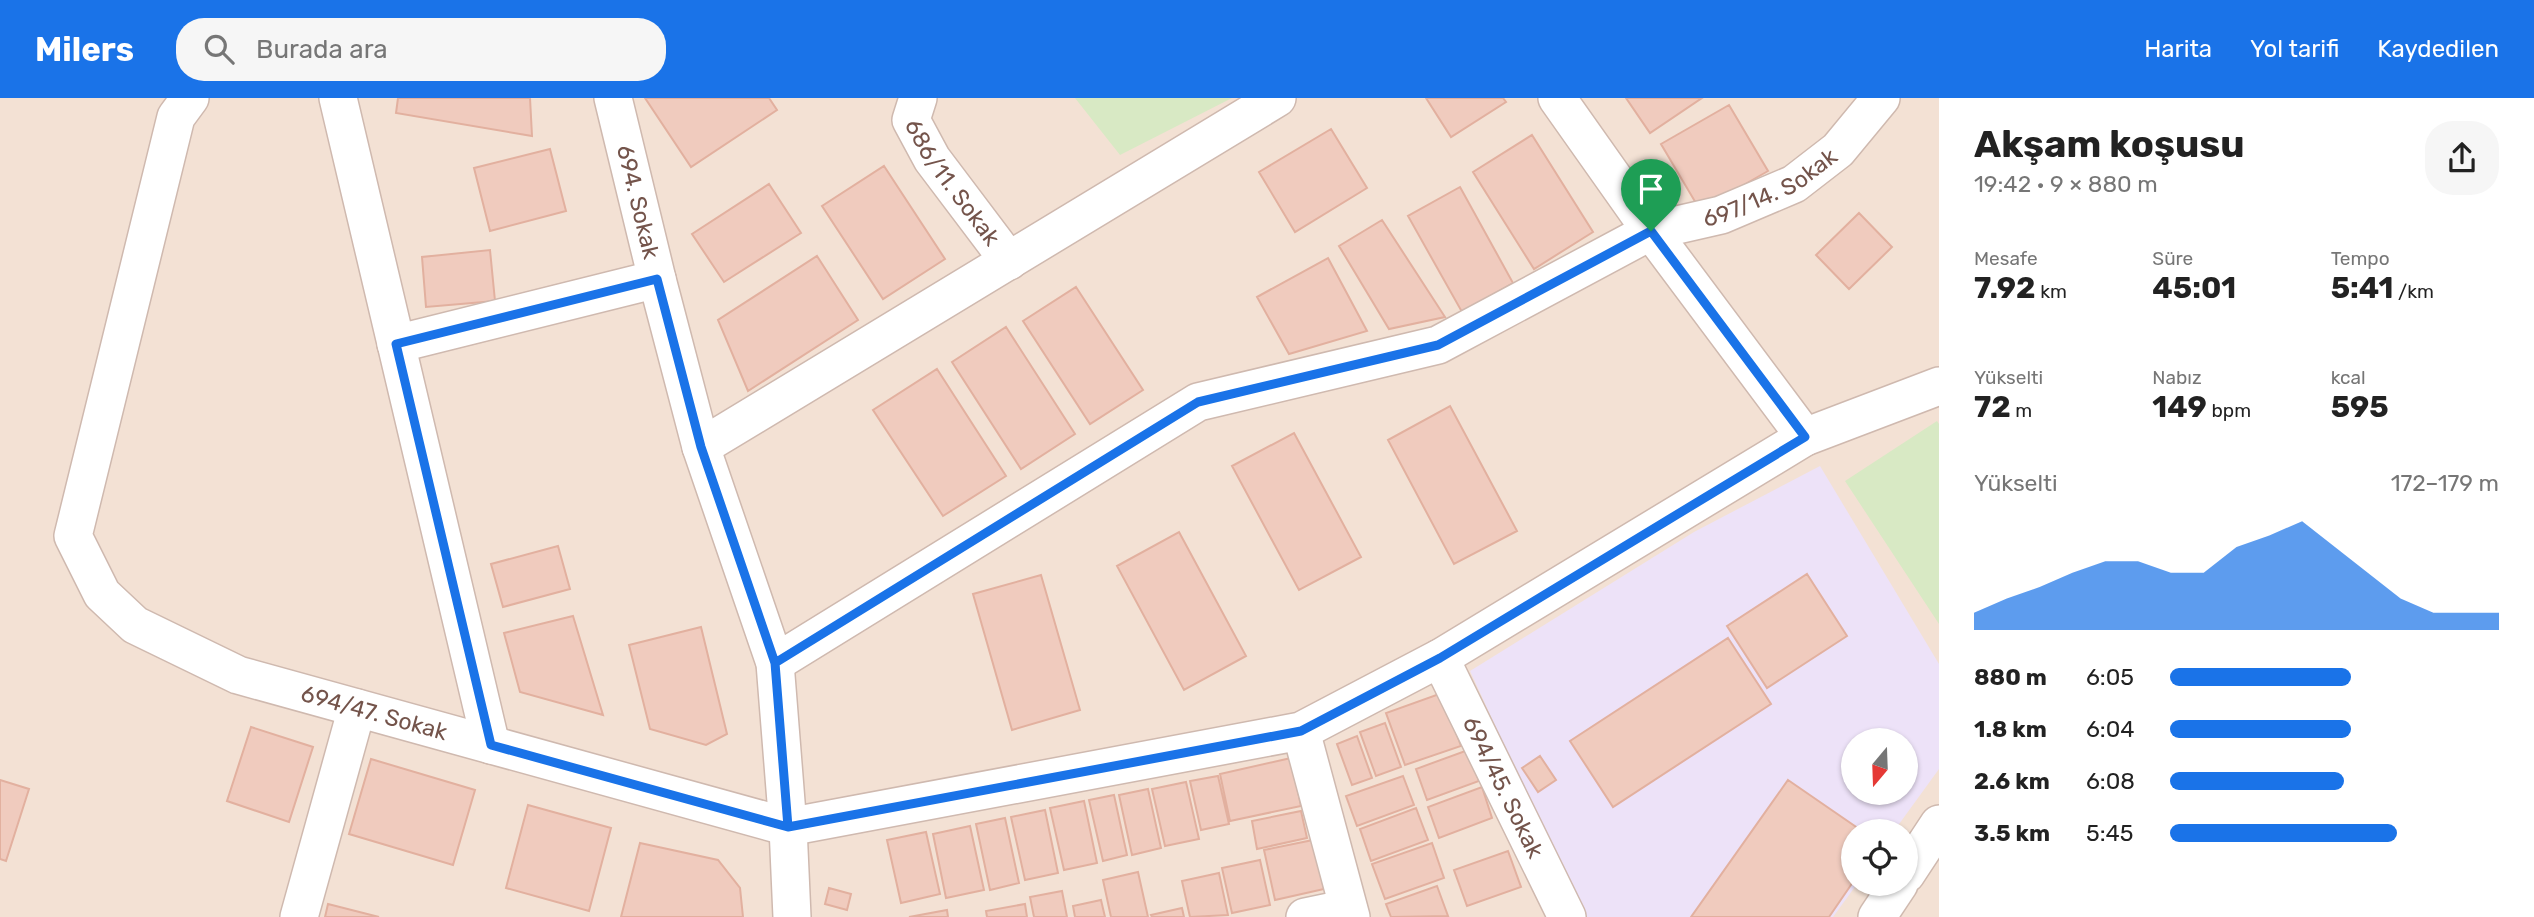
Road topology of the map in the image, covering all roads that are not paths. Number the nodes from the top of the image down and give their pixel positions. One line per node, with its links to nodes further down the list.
1 (190, 98): 17 (street, 694/47. Sokak)
2 (338, 98): 11 (street)
3 (613, 98): 10 (street, 694. Sokak)
4 (918, 98): 9 (street, 686/11. Sokak)
5 (1277, 98): 9 (street)
6 (1558, 98): 8 (street)
7 (1881, 98): 8 (street, 697/14. Sokak)
8 (1651, 231): 13 (street); 16 (street, 697/14. Sokak)
9 (1009, 261): 14 (street)
10 (657, 279): 11 (street); 14 (street, 694. Sokak)
11 (396, 344): 19 (street)
12 (1939, 386): 13 (street, 694/47. Sokak)
13 (1805, 437): 15 (street, 694/47. Sokak)
14 (701, 447): 16 (street, 694. Sokak)
15 (1440, 658): 18 (street, 694/47. Sokak); 28 (street, 694/45. Sokak)
16 (775, 663): 21 (street, 694. Sokak)
17 (357, 708): 19 (street, 694/47. Sokak); 25 (street)
18 (1301, 731): 21 (street, 694/47. Sokak); 24 (street)
19 (491, 745): 21 (street, 694/47. Sokak)
20 (1939, 824): 22 (street)
21 (788, 827): 26 (street, 694. Sokak)
22 (1918, 856)
23 (1891, 896): 29 (street)
24 (1350, 913): 27 (street)
25 (299, 917)
26 (792, 917)
27 (1305, 917)
28 (1567, 917)
29 (1877, 917)

